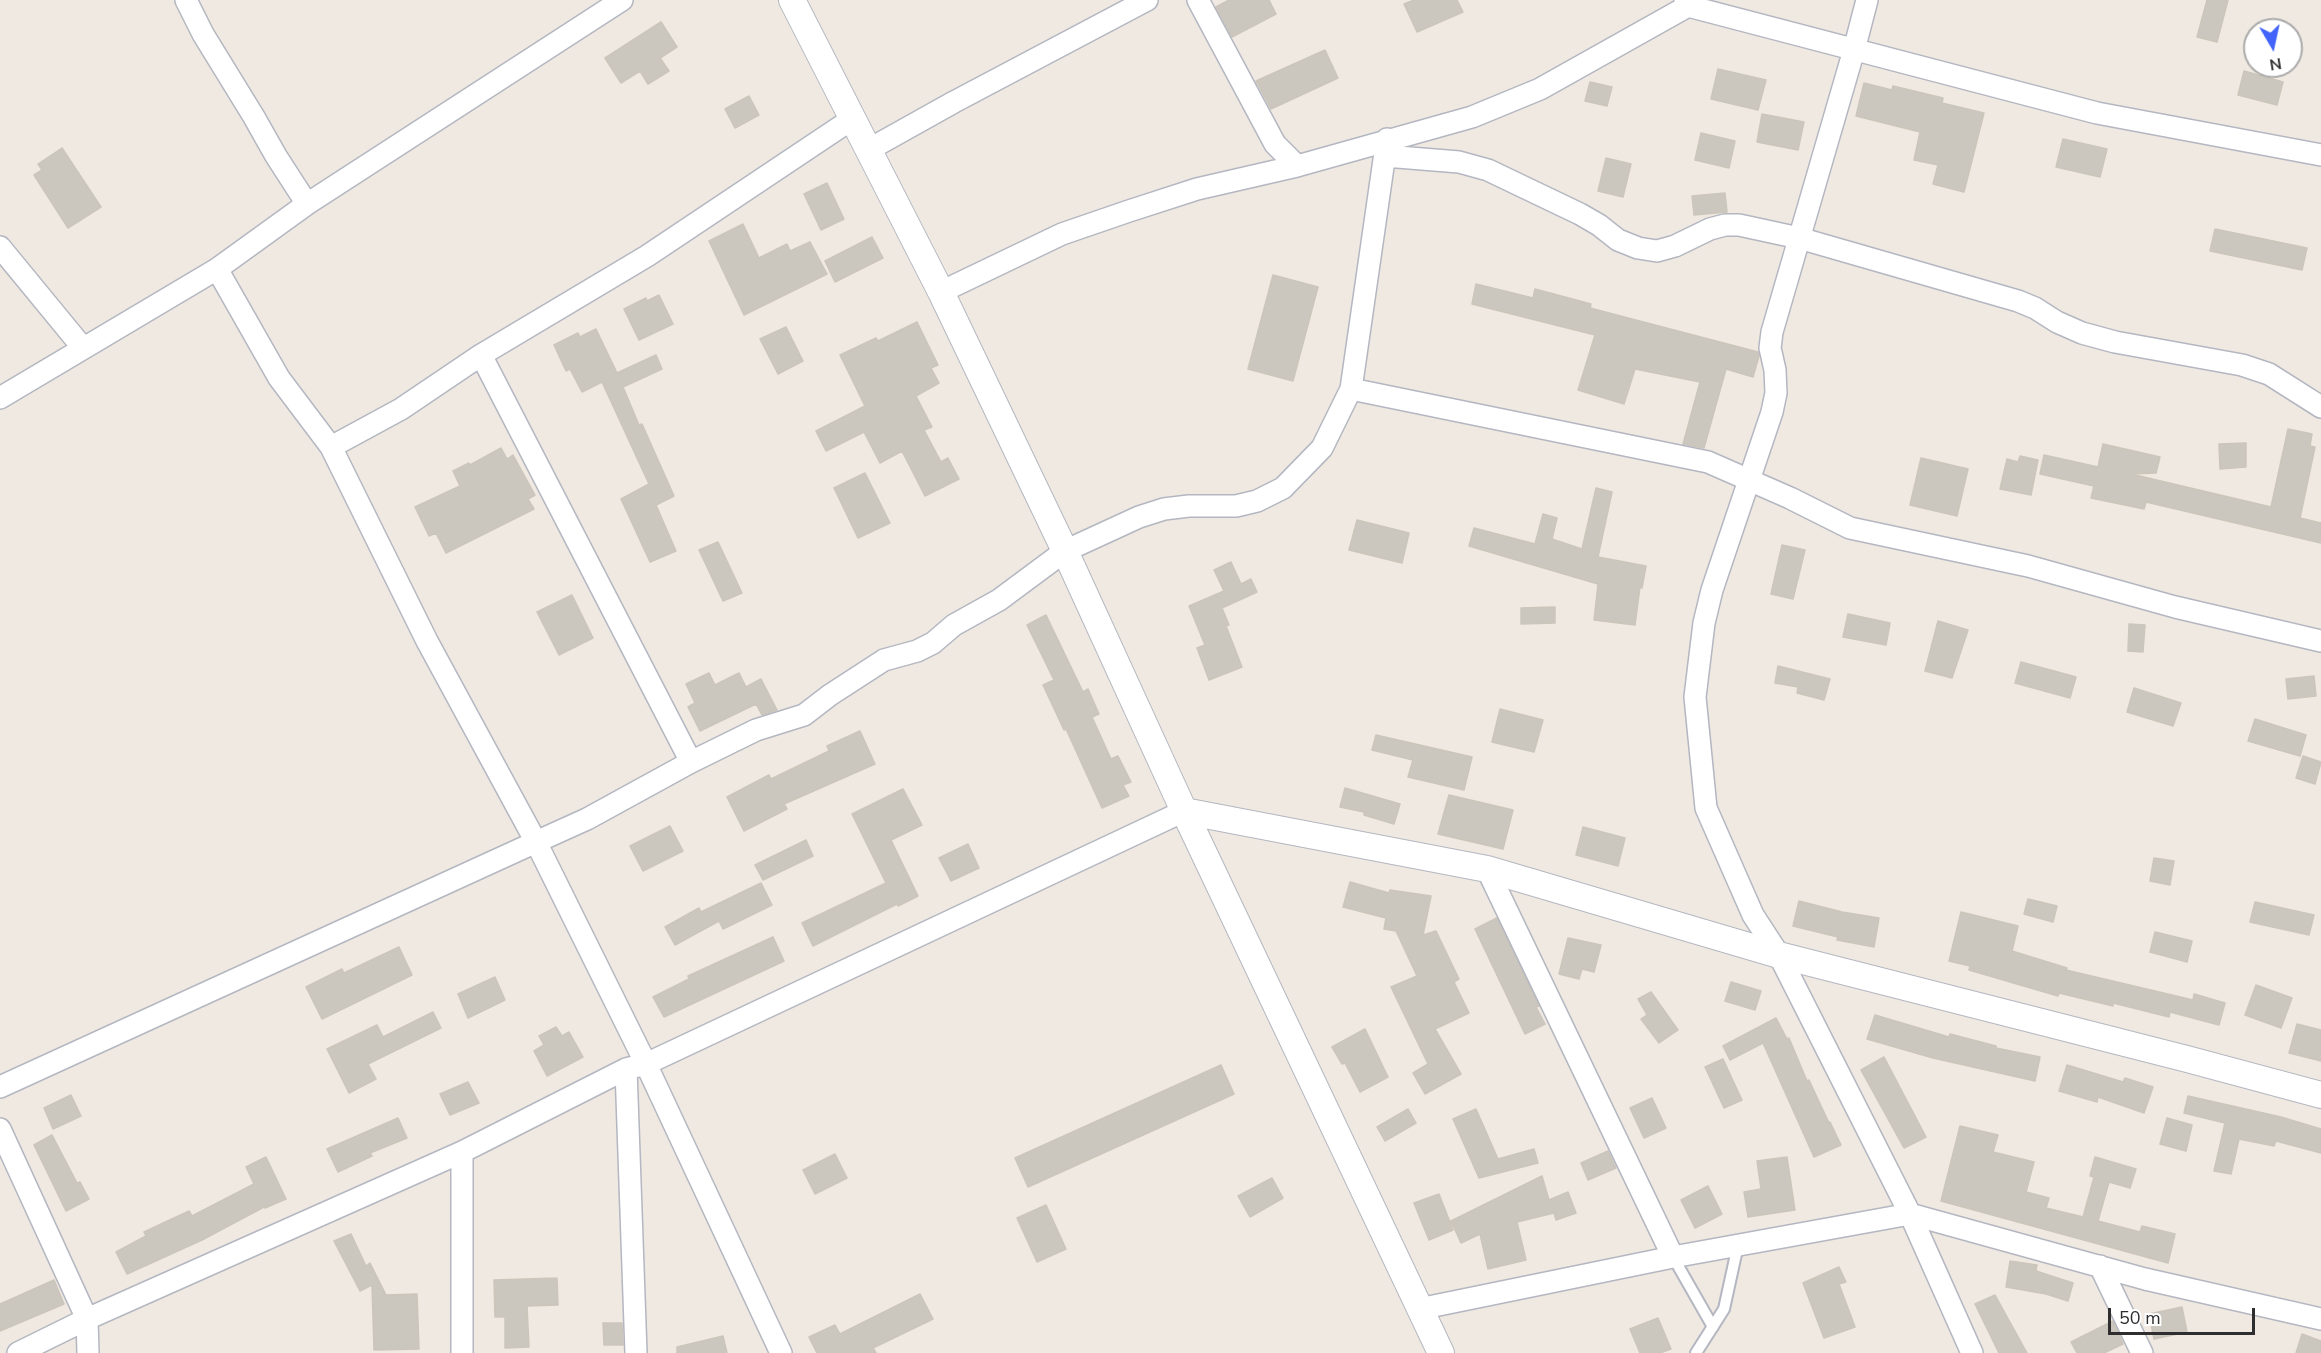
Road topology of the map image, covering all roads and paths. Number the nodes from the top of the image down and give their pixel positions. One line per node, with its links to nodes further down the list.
1 (186, 0): 14 (street)
2 (622, 0): 14 (street)
3 (792, 0): 9 (street)
4 (1146, 0): 11 (street)
5 (1198, 0): 13 (street)
6 (1867, 0): 8 (street)
7 (1687, 3): 8 (street); 10 (street)
8 (1854, 50): 12 (street); 15 (street)
9 (852, 119): 11 (street); 20 (street)
10 (1386, 148): 13 (street); 15 (street); 21 (street)
11 (868, 150): 18 (street)
12 (2321, 154)
13 (1297, 166): 18 (street)
14 (307, 204): 17 (street)
15 (1799, 238): 23 (street); 25 (street)
16 (0, 247): 19 (street)
17 (217, 269): 19 (street); 24 (street)
18 (941, 292): 26 (street)
19 (83, 348): 22 (street)
20 (481, 355): 24 (street); 28 (street)
21 (1351, 389): 25 (street); 26 (street)
22 (0, 398)
23 (2321, 407)
24 (331, 447): 30 (street)
25 (1748, 479): 27 (street); 32 (street)
26 (1065, 551): 28 (street); 29 (street)
27 (2321, 641)
28 (691, 762): 30 (street)
29 (1184, 811): 31 (street); 33 (street); 42 (street)
30 (536, 842): 33 (street); 34 (street)
31 (1487, 869): 32 (street); 40 (street)
32 (1779, 955): 35 (street); 38 (street)
33 (636, 1067): 37 (street); 49 (street); 50 (street)
34 (0, 1087)
35 (2321, 1095)
36 (0, 1129): 43 (street)
37 (462, 1152): 43 (street); 48 (street)
38 (1910, 1214): 39 (street); 41 (street); 53 (street)
39 (1738, 1245): 40 (street); 45 (lane)
40 (1673, 1257): 42 (street); 45 (lane)
41 (2100, 1266): 44 (street); 54 (street)
42 (1419, 1309): 51 (street)
43 (87, 1319): 46 (street); 47 (street)
44 (2321, 1319)
45 (1713, 1327): 52 (lane)
46 (18, 1353)
47 (88, 1353)
48 (462, 1353)
49 (636, 1353)
50 (781, 1353)
51 (1440, 1353)
52 (1695, 1353)
53 (1972, 1353)
54 (2142, 1353)

